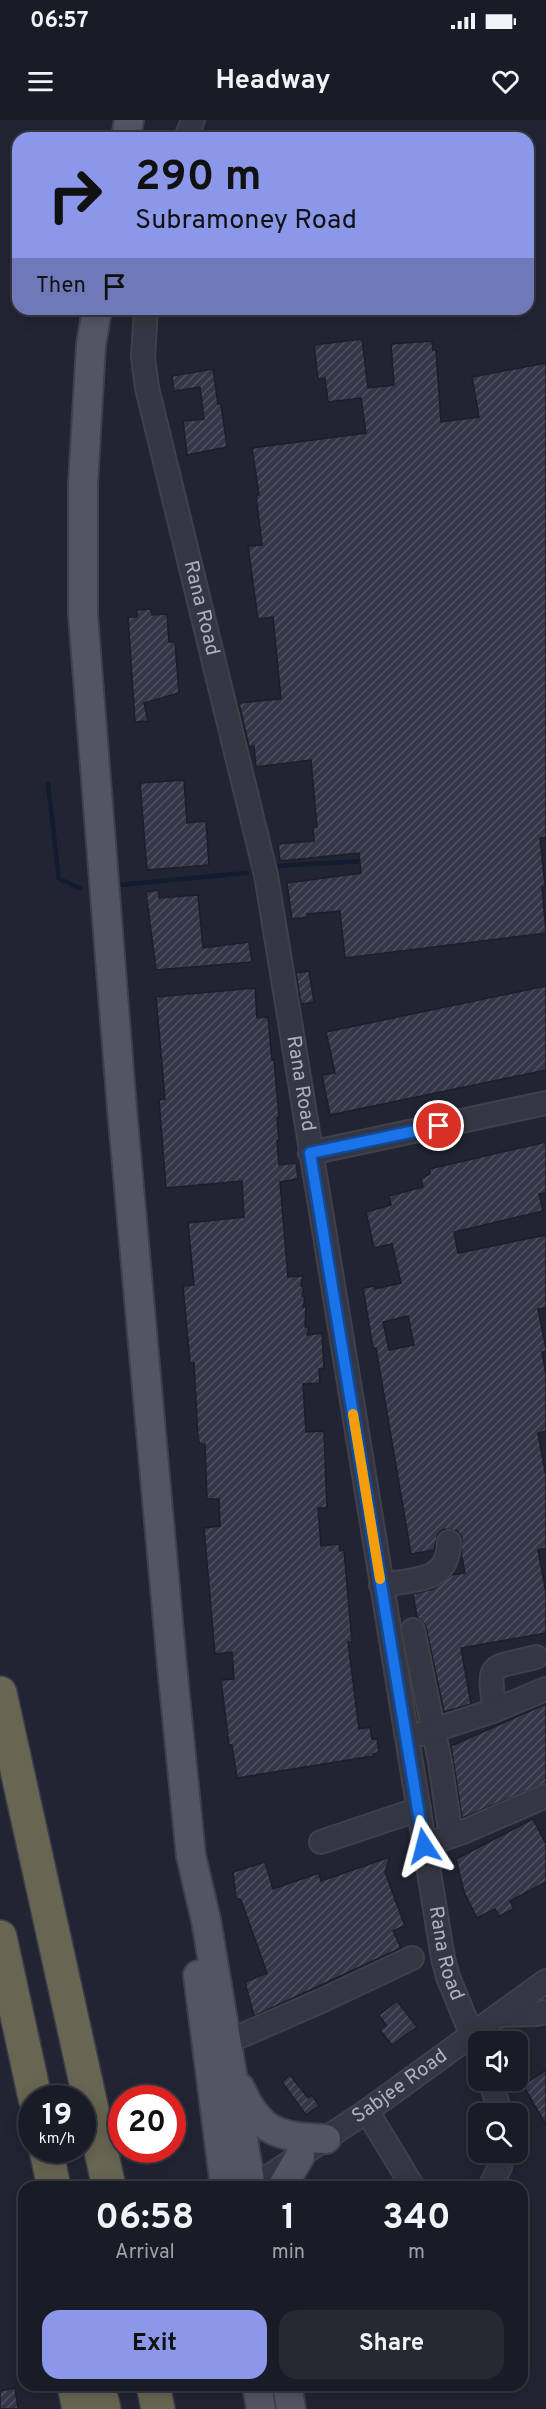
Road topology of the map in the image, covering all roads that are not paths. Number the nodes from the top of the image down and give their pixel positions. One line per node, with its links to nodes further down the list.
1 (96, 315): 19 (main road)
2 (146, 315): 4 (street, Rana Road)
3 (546, 1103): 4 (street)
4 (310, 1153): 6 (street, Rana Road)
5 (449, 1542): 6 (street)
6 (381, 1585): 13 (street, Rana Road)
7 (413, 1630): 12 (street)
8 (536, 1657): 11 (street)
9 (546, 1689): 11 (street)
10 (0, 1693): 36 (highway)
11 (495, 1710): 12 (street)
12 (434, 1731): 13 (street); 16 (street)
13 (406, 1738): 15 (street, Rana Road)
14 (546, 1796): 16 (street)
15 (418, 1809): 17 (street); 18 (street, Rana Road)
16 (451, 1836): 18 (street)
17 (321, 1842)
18 (424, 1846): 25 (street, Rana Road)
19 (191, 1856): 28 (main road); 37 (main road)
20 (0, 1936): 29 (highway)
21 (412, 1958): 28 (street)
22 (546, 1981): 24 (street, Sabjee Road)
23 (546, 2012): 24 (street)
24 (501, 2015): 26 (street, Sabjee Road)
25 (471, 2031)
26 (487, 2031)
27 (468, 2048): 30 (street, Sabjee Road)
28 (229, 2055): 31 (main road); 38 (main road)
29 (32, 2085)
30 (367, 2111): 31 (street, Sabjee Road); 41 (street)
31 (326, 2139): 32 (street, Sabjee Road)
32 (300, 2156): 39 (street, Sabjee Road); 40 (main road)
33 (49, 2163): 35 (highway)
34 (501, 2163): 42 (street)
35 (53, 2181)
36 (108, 2181)
37 (224, 2181)
38 (251, 2181)
39 (261, 2181)
40 (285, 2181)
41 (409, 2181)
42 (493, 2181)
43 (75, 2391): 48 (highway)
44 (100, 2391): 49 (highway)
45 (154, 2391): 50 (highway)
46 (258, 2391): 51 (main road)
47 (288, 2391): 52 (main road)
48 (79, 2409)
49 (104, 2409)
50 (158, 2409)
51 (261, 2409)
52 (291, 2409)

